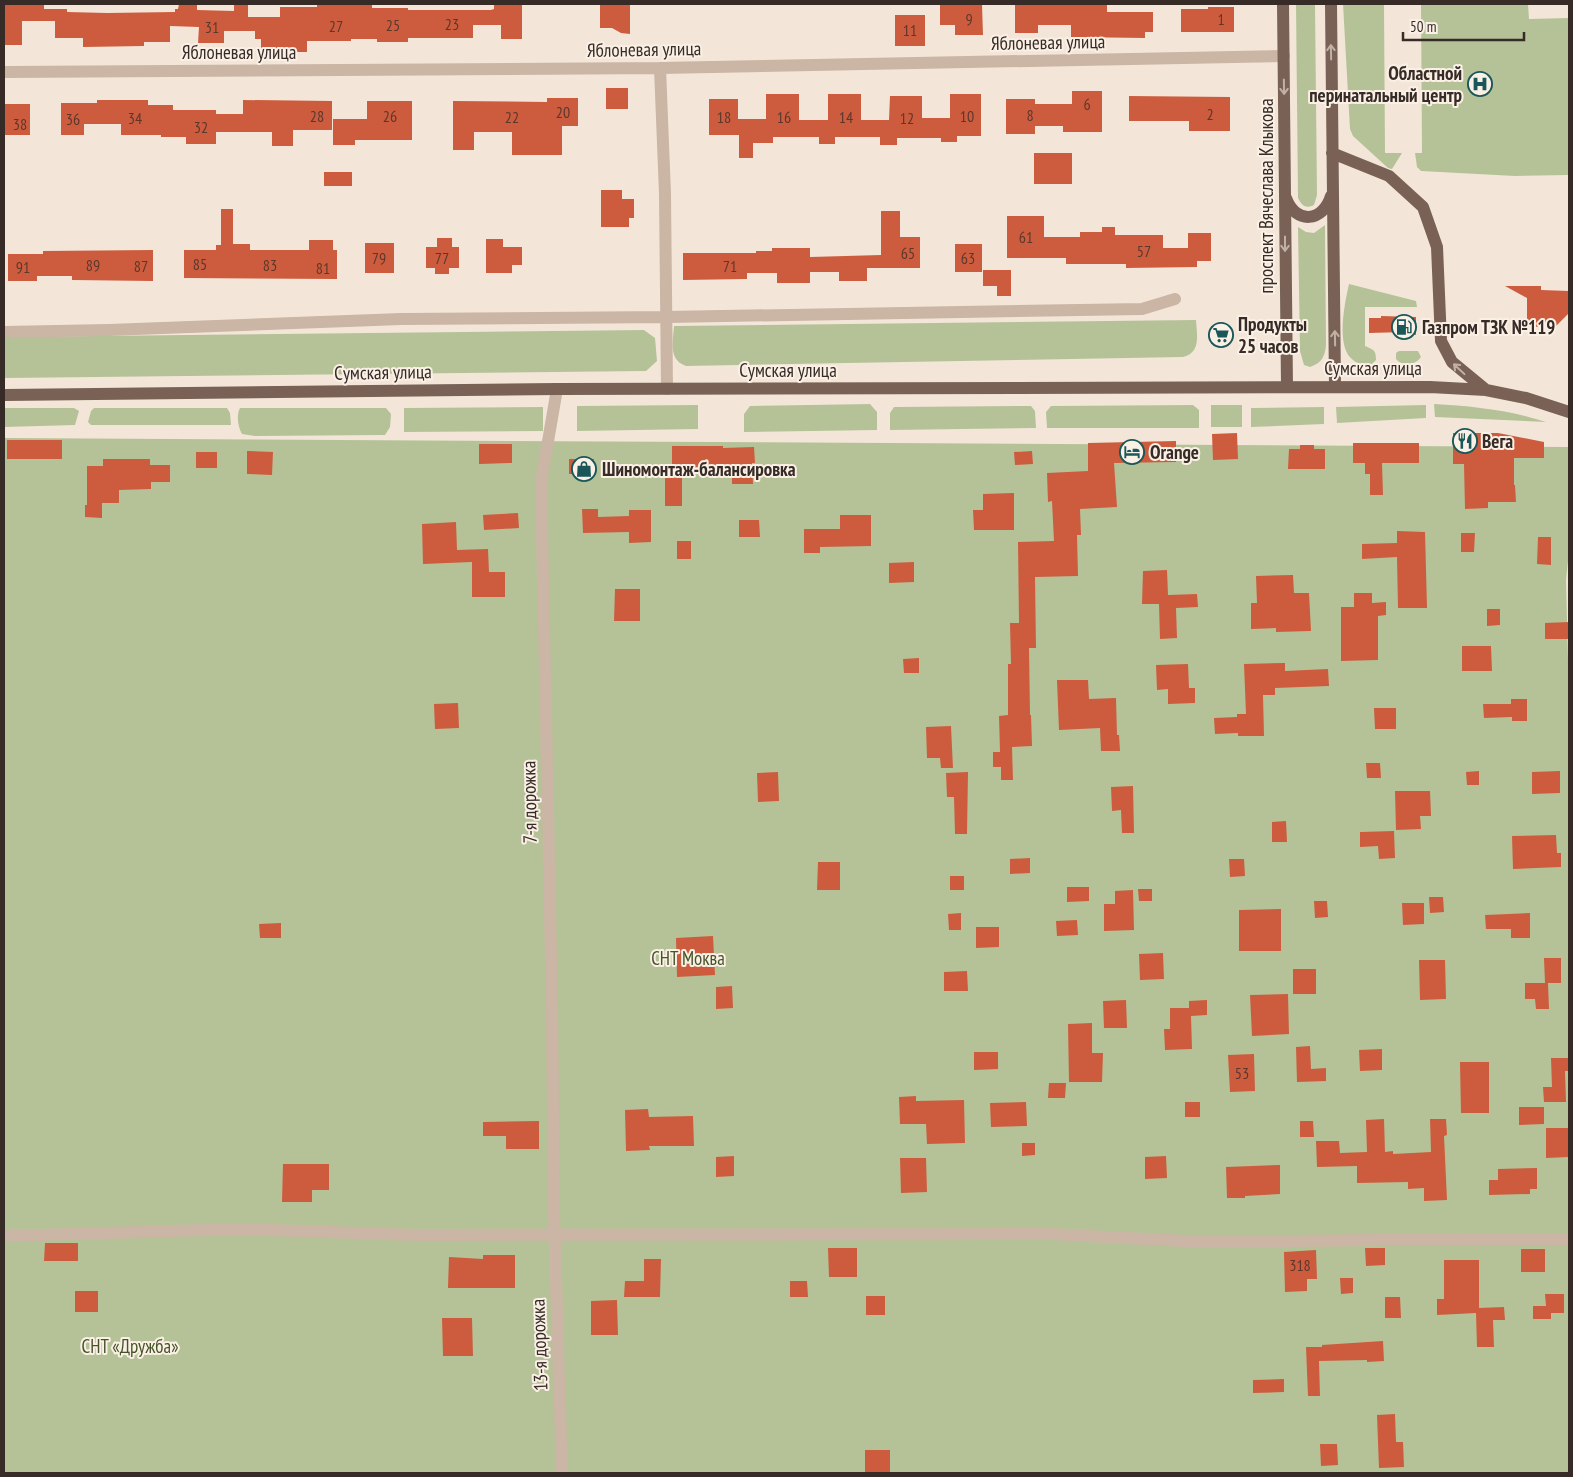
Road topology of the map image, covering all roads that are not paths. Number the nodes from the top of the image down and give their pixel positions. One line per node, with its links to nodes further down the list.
1 (1283, 4): 3 (main road, проспект Вячеслава Клыкова)
2 (1331, 4): 6 (main road, one-way to 2)
3 (1284, 56): 4 (street, Яблоневая улица); 8 (main road, проспект Вячеслава Клыкова, one-way to 8)
4 (660, 68): 5 (street, Яблоневая улица); 10 (street)
5 (4, 72)
6 (1332, 153): 7 (main road); 16 (main road, one-way to 6)
7 (1333, 191): 8 (main road); 13 (main road, one-way to 7)
8 (1285, 195): 12 (main road, проспект Вячеслава Клыкова, one-way to 12)
9 (1175, 299): 10 (street)
10 (667, 317): 11 (street); 15 (street)
11 (4, 332)
12 (1287, 387): 13 (main road, Сумская улица); 15 (main road, Сумская улица)
13 (1335, 387): 16 (main road, Сумская улица)
14 (557, 389): 15 (main road, Сумская улица); 17 (main road, Сумская улица); 19 (street, 7-я дорожка)
15 (667, 389)
16 (1486, 390): 18 (main road, Сумская улица)
17 (4, 395)
18 (1569, 412)
19 (554, 1216): 20 (street, 13-я дорожка)
20 (555, 1235): 21 (street); 22 (street); 23 (street, 13-я дорожка)
21 (4, 1236)
22 (1569, 1240)
23 (562, 1473)

